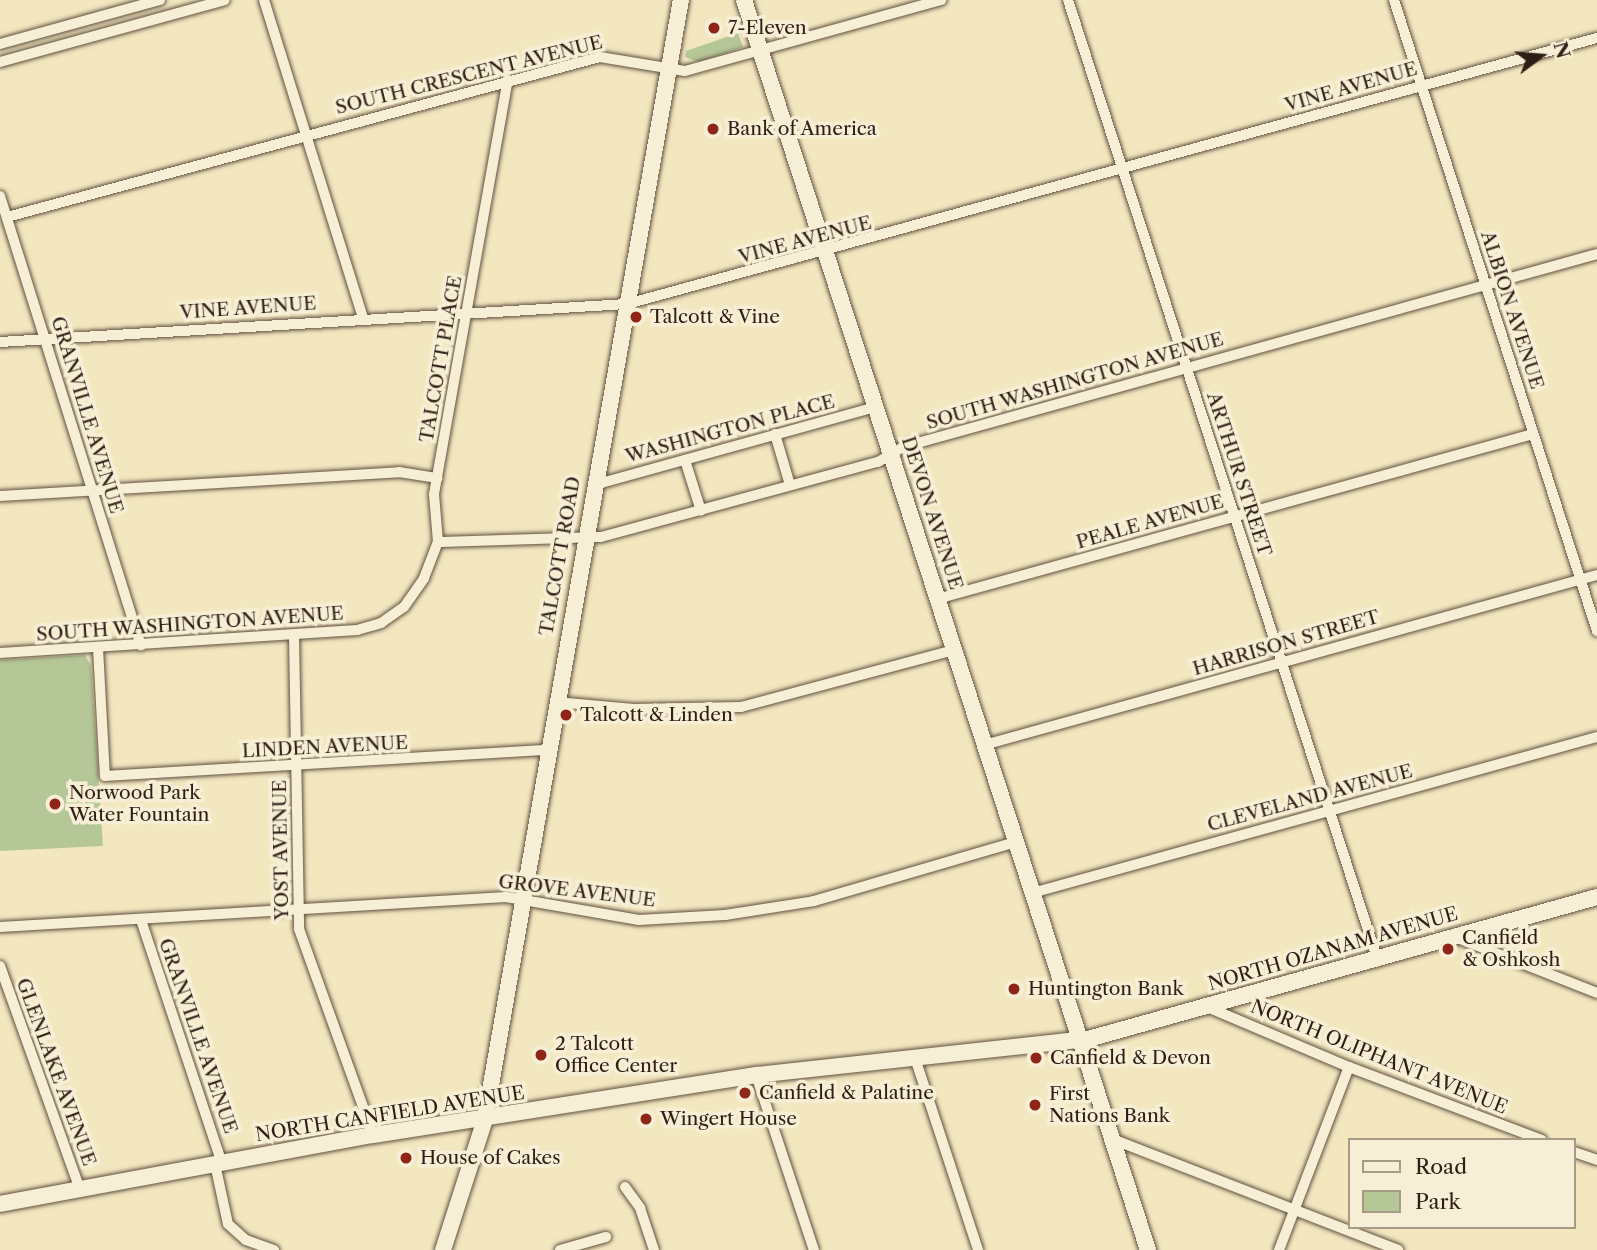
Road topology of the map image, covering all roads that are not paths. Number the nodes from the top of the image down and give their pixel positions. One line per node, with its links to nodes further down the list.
1 (160, 0): 10 (street)
2 (225, 0): 12 (street)
3 (264, 0): 16 (street)
4 (681, 0): 13 (street, TALCOTT ROAD)
5 (744, 0): 11 (street, DEVON AVENUE)
6 (941, 0): 11 (street, SOUTH CRESCENT AVENUE)
7 (1068, 0): 17 (street, ARTHUR STREET)
8 (1394, 0): 15 (street, ALBION AVENUE)
9 (1597, 38): 15 (street, VINE AVENUE)
10 (0, 44)
11 (760, 50): 13 (street, SOUTH CRESCENT AVENUE); 20 (street, DEVON AVENUE)
12 (0, 62)
13 (670, 67): 14 (street, SOUTH CRESCENT AVENUE); 23 (street, TALCOTT ROAD)
14 (509, 80): 16 (street, SOUTH CRESCENT AVENUE); 24 (street, TALCOTT PLACE)
15 (1421, 86): 17 (street, VINE AVENUE); 22 (street, ALBION AVENUE)
16 (305, 134): 19 (street, SOUTH CRESCENT AVENUE); 25 (street)
17 (1123, 170): 20 (street, VINE AVENUE); 28 (street, ARTHUR STREET)
18 (0, 196): 19 (street, GRANVILLE AVENUE)
19 (7, 217): 26 (street, GRANVILLE AVENUE)
20 (826, 253): 23 (street, VINE AVENUE); 29 (street, DEVON AVENUE)
21 (1597, 254): 22 (street, SOUTH WASHINGTON AVENUE)
22 (1485, 285): 28 (street, SOUTH WASHINGTON AVENUE); 30 (street, ALBION AVENUE)
23 (627, 304): 24 (street, VINE AVENUE); 35 (street, TALCOTT ROAD)
24 (467, 313): 25 (street, VINE AVENUE); 34 (street, TALCOTT PLACE)
25 (363, 318): 26 (street, VINE AVENUE)
26 (45, 339): 27 (street, VINE AVENUE); 37 (street, GRANVILLE AVENUE)
27 (0, 342)
28 (1187, 368): 32 (street, SOUTH WASHINGTON AVENUE); 40 (street, ARTHUR STREET)
29 (876, 407): 31 (street, WASHINGTON PLACE); 32 (street, DEVON AVENUE)
30 (1533, 433): 40 (street, PEALE AVENUE); 44 (street, ALBION AVENUE)
31 (775, 434): 33 (street, WASHINGTON PLACE); 36 (street)
32 (891, 455): 36 (street, SOUTH WASHINGTON AVENUE); 45 (street, DEVON AVENUE)
33 (685, 460): 35 (street, WASHINGTON PLACE); 39 (street)
34 (438, 478): 37 (street); 42 (street, TALCOTT PLACE)
35 (594, 485): 41 (street, TALCOTT ROAD)
36 (790, 485): 39 (street, SOUTH WASHINGTON AVENUE)
37 (92, 490): 38 (street); 48 (street, GRANVILLE AVENUE)
38 (0, 496)
39 (701, 511): 41 (street, SOUTH WASHINGTON AVENUE)
40 (1234, 516): 45 (street, PEALE AVENUE); 52 (street, ARTHUR STREET)
41 (585, 537): 42 (street, SOUTH WASHINGTON AVENUE); 53 (street, TALCOTT ROAD)
42 (438, 542): 47 (street, SOUTH WASHINGTON AVENUE)
43 (1597, 575): 44 (street, HARRISON STREET)
44 (1580, 579): 46 (street, ALBION AVENUE); 52 (street, HARRISON STREET)
45 (937, 599): 50 (street, DEVON AVENUE)
46 (1597, 631)
47 (294, 636): 48 (street, SOUTH WASHINGTON AVENUE); 57 (street, YOST AVENUE)
48 (141, 645): 49 (street, SOUTH WASHINGTON AVENUE)
49 (98, 648): 51 (street, SOUTH WASHINGTON AVENUE); 57 (street, LINDEN AVENUE)
50 (953, 650): 53 (street); 55 (street, DEVON AVENUE)
51 (0, 653)
52 (1282, 663): 55 (street, HARRISON STREET); 58 (street, ARTHUR STREET)
53 (556, 702): 56 (street, TALCOTT ROAD)
54 (1597, 737): 58 (street, CLEVELAND AVENUE)
55 (984, 745): 59 (street, DEVON AVENUE)
56 (547, 750): 57 (street, LINDEN AVENUE); 62 (street, TALCOTT ROAD)
57 (297, 766): 63 (street, YOST AVENUE)
58 (1330, 811): 60 (street, CLEVELAND AVENUE); 67 (street, ARTHUR STREET)
59 (1016, 842): 60 (street, DEVON AVENUE); 62 (street, GROVE AVENUE)
60 (1032, 893): 71 (street, DEVON AVENUE)
61 (1597, 897): 66 (street, NORTH OZANAM AVENUE)
62 (522, 902): 63 (street, GROVE AVENUE); 75 (street, TALCOTT ROAD)
63 (301, 911): 64 (street, GROVE AVENUE); 76 (street, YOST AVENUE)
64 (141, 920): 65 (street, GROVE AVENUE); 81 (street, GRANVILLE AVENUE)
65 (0, 927)
66 (1455, 937): 67 (street, NORTH OZANAM AVENUE); 69 (street)
67 (1377, 958): 70 (street, NORTH OZANAM AVENUE)
68 (0, 965): 83 (street, GLENLAKE AVENUE)
69 (1597, 993)
70 (1205, 1006): 71 (street, NORTH OZANAM AVENUE); 73 (street, NORTH OLIPHANT AVENUE)
71 (1079, 1039): 72 (street, NORTH CANFIELD AVENUE); 78 (street, DEVON AVENUE)
72 (914, 1055): 74 (street, NORTH CANFIELD AVENUE); 92 (street)
73 (1349, 1067): 77 (street, NORTH OLIPHANT AVENUE); 85 (street)
74 (756, 1075): 75 (street, NORTH CANFIELD AVENUE); 91 (street)
75 (485, 1119): 76 (street, NORTH CANFIELD AVENUE); 88 (street, TALCOTT ROAD)
76 (373, 1135): 81 (street, NORTH CANFIELD AVENUE)
77 (1537, 1138)
78 (1112, 1139): 85 (street); 93 (street, DEVON AVENUE)
79 (1576, 1153): 80 (street)
80 (1597, 1160)
81 (219, 1163): 83 (street, NORTH CANFIELD AVENUE); 87 (street)
82 (625, 1187): 90 (street)
83 (80, 1189): 84 (street, NORTH CANFIELD AVENUE)
84 (0, 1203)
85 (1294, 1211): 94 (street); 95 (street)
86 (606, 1237): 89 (street)
87 (274, 1250)
88 (443, 1250)
89 (560, 1250)
90 (654, 1250)
91 (814, 1250)
92 (978, 1250)
93 (1148, 1250)
94 (1279, 1250)
95 (1398, 1250)

